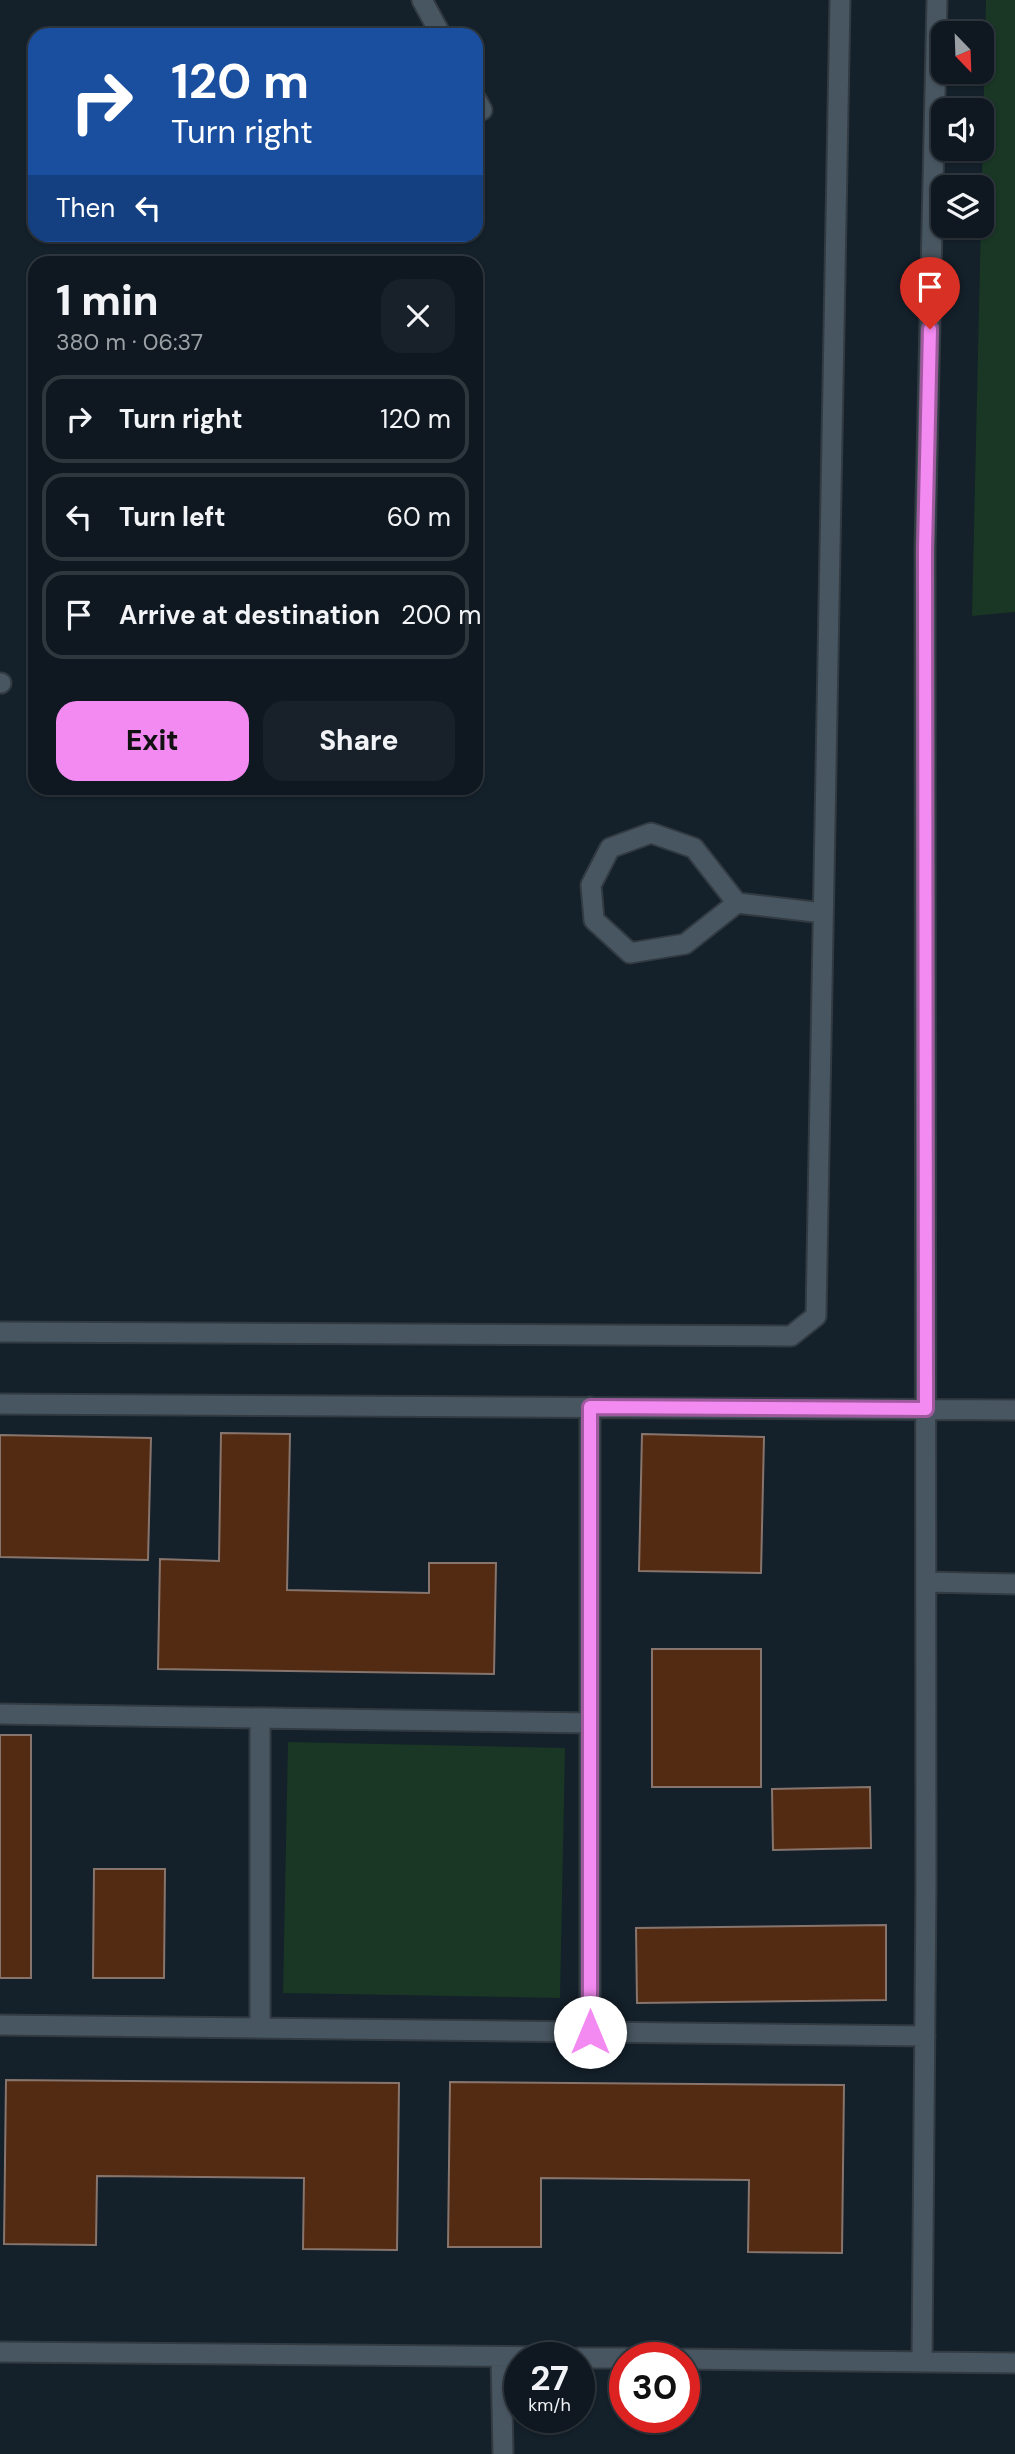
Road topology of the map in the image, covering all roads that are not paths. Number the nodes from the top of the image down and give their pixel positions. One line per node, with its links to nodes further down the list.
1 (422, 0): 4 (street)
2 (840, 0): 6 (street)
3 (937, 0): 10 (street)
4 (437, 28)
5 (737, 903): 5 (street); 6 (street)
6 (823, 913): 7 (street)
7 (0, 1332)
8 (0, 1404): 9 (street)
9 (590, 1407): 10 (street); 16 (street)
10 (926, 1409): 11 (street); 12 (street)
11 (1015, 1410)
12 (926, 1582): 13 (street); 20 (street)
13 (1015, 1584)
14 (0, 1714): 15 (street)
15 (260, 1718): 16 (street); 18 (street)
16 (590, 1723): 19 (street)
17 (0, 2025): 18 (street)
18 (260, 2028): 19 (street)
19 (590, 2032): 20 (street)
20 (925, 2036): 24 (street)
21 (0, 2352): 22 (street)
22 (501, 2357): 26 (street)
23 (700, 2359): 24 (street)
24 (922, 2362): 25 (street)
25 (1015, 2363)
26 (503, 2454)

